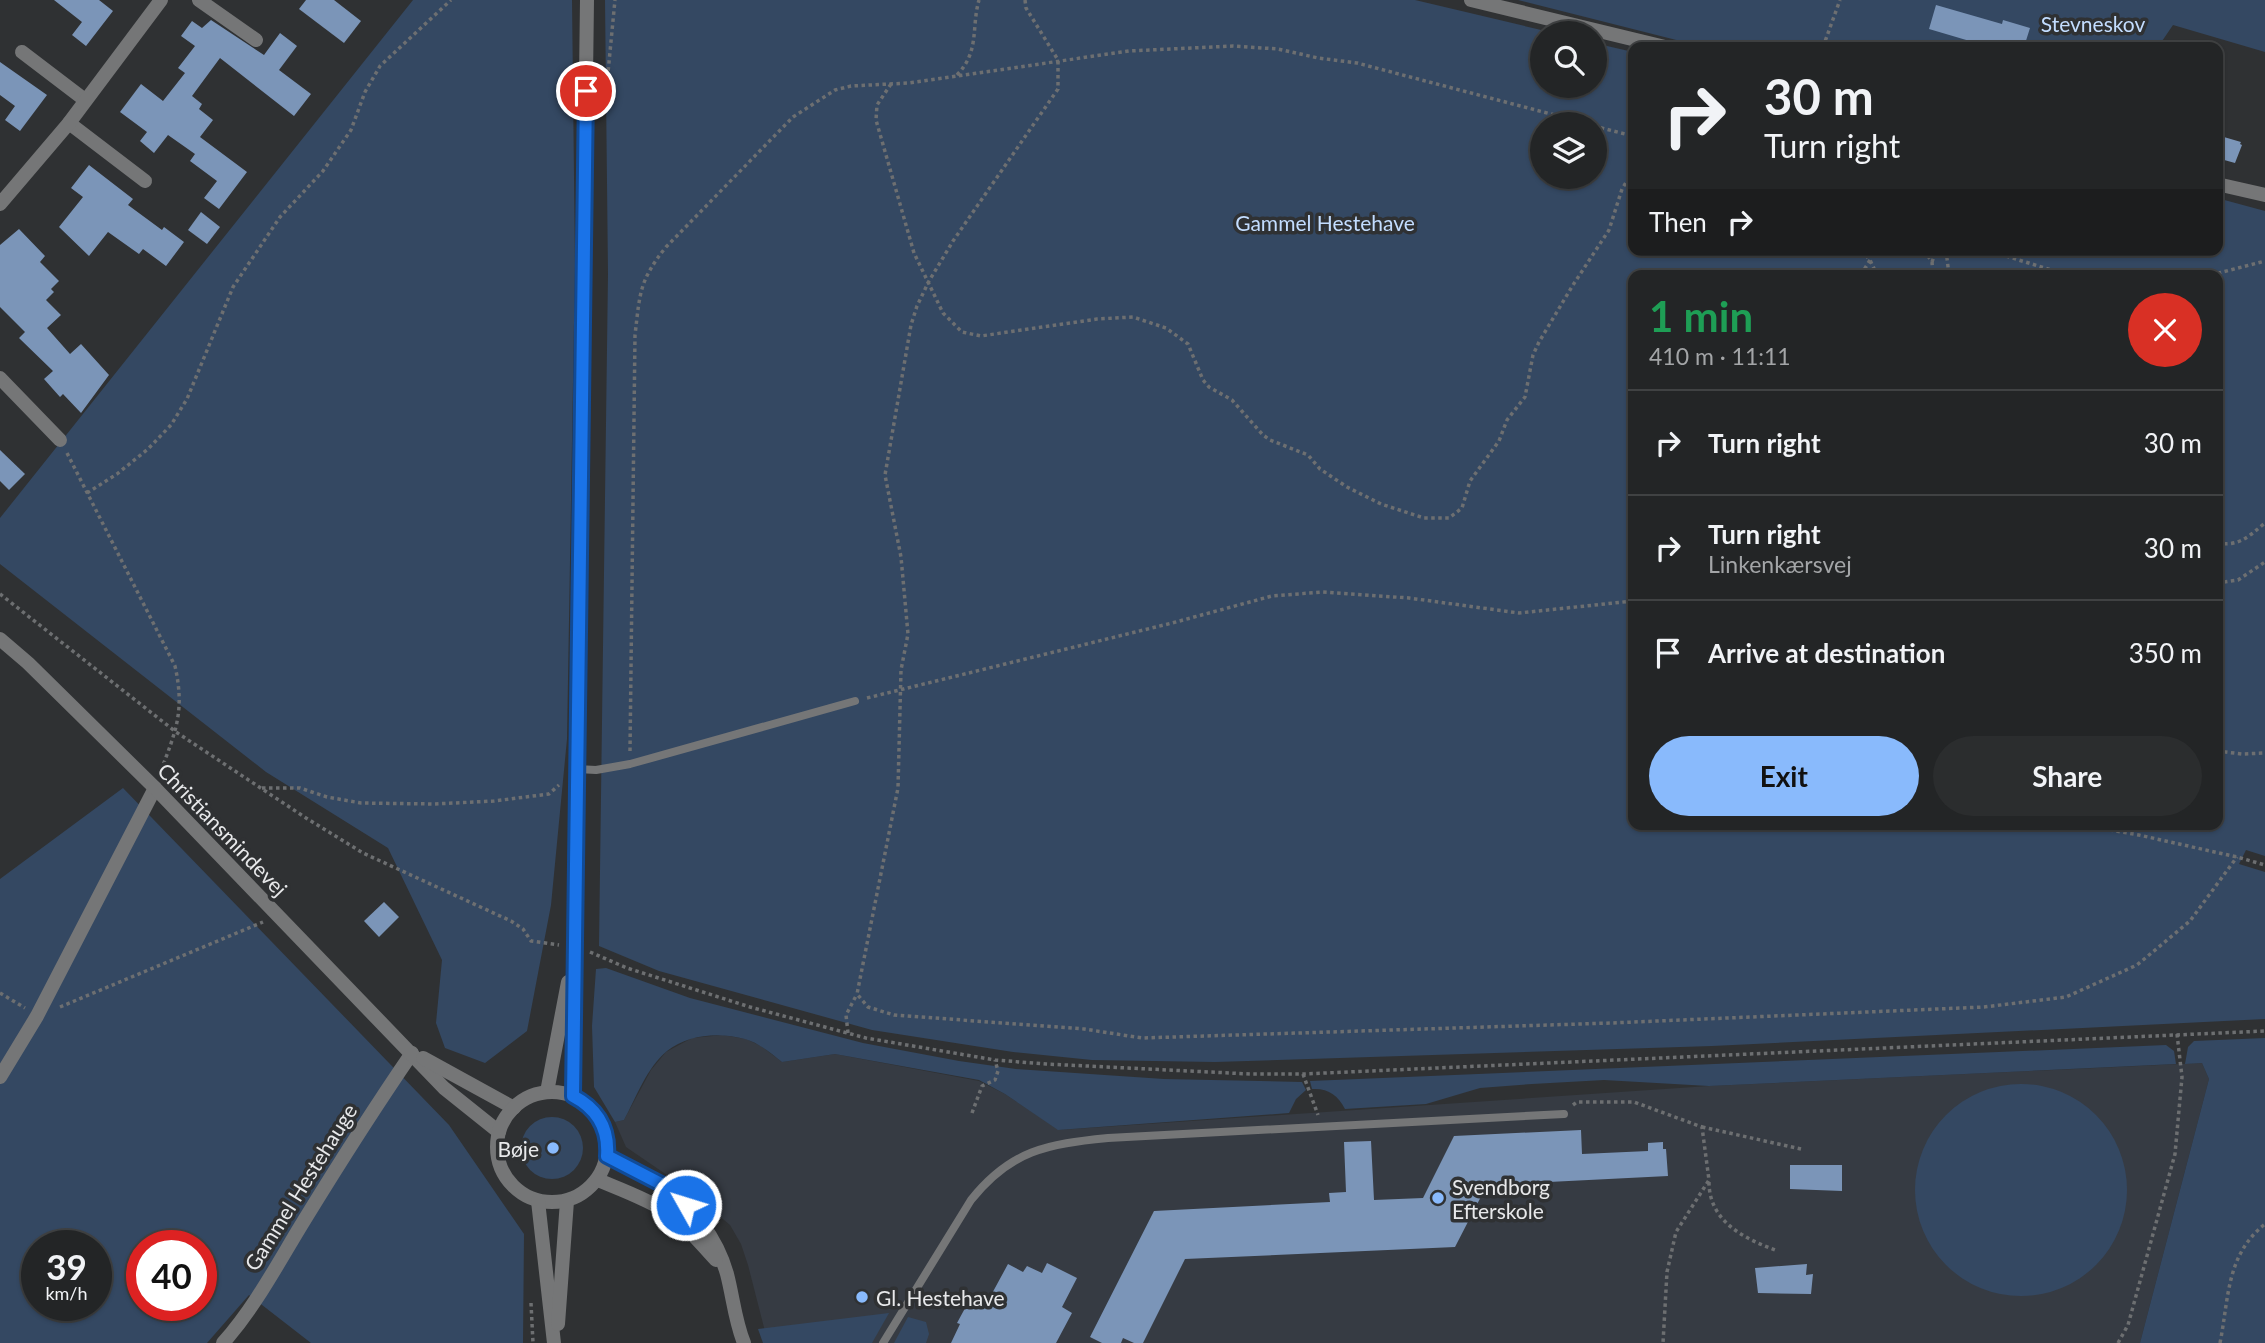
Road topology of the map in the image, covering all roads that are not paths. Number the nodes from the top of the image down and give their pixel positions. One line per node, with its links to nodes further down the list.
1 (161, 0): 8 (street)
2 (199, 0): 5 (street)
3 (587, 0): 18 (street)
4 (1471, 0): 6 (street)
5 (256, 40)
6 (1644, 42)
7 (22, 52): 8 (street)
8 (85, 100): 9 (street)
9 (69, 123): 10 (street); 13 (street)
10 (145, 181)
11 (2223, 185): 12 (street)
12 (2265, 195)
13 (0, 204)
14 (0, 378): 15 (street)
15 (60, 440)
16 (0, 639): 19 (street, Christiansmindevej)
17 (855, 701): 18 (lane)
18 (577, 769): 20 (street)
19 (155, 788): 21 (street, Christiansmindevej); 22 (street)
20 (575, 946): 23 (street); 24 (street)
21 (412, 1053): 25 (street, Christiansmindevej); 27 (street, Christiansmindevej); 33 (street, Gammel Hestehauge)
22 (0, 1077)
23 (547, 1092): 24 (street); 25 (street)
24 (573, 1096): 28 (street)
25 (513, 1108): 27 (street)
26 (1564, 1114): 36 (lane)
27 (499, 1132): 30 (street)
28 (607, 1156): 29 (street); 32 (street)
29 (598, 1180): 31 (street); 32 (street)
30 (538, 1201): 31 (street); 34 (street)
31 (567, 1201): 34 (street)
32 (726, 1271): 35 (street)
33 (223, 1343)
34 (555, 1343)
35 (744, 1343)
36 (883, 1343)

